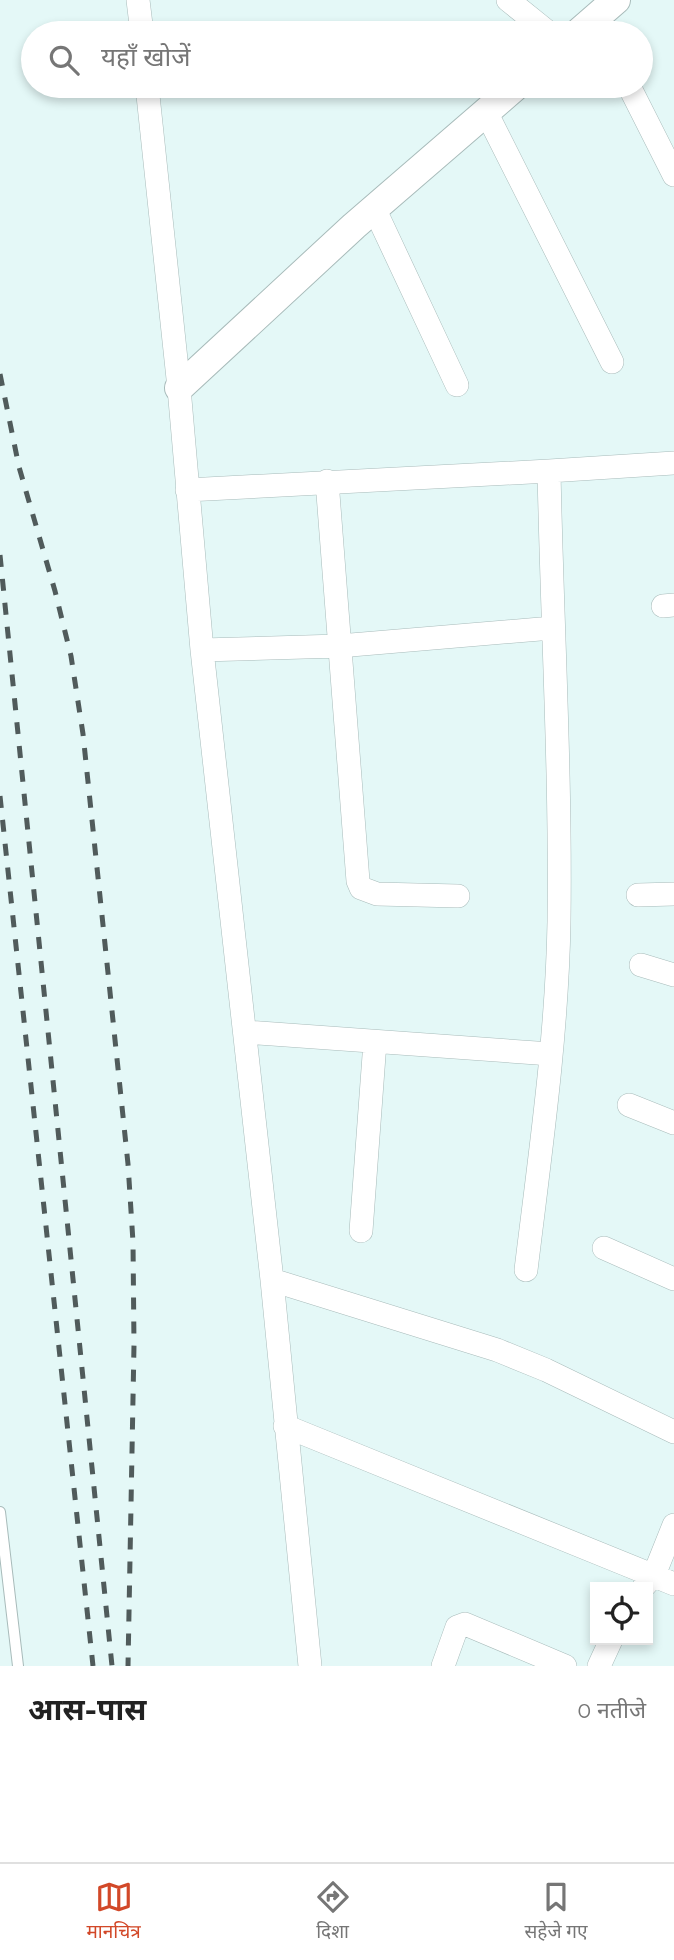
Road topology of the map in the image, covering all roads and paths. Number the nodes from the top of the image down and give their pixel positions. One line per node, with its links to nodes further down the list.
1 (138, 0): 3 (street)
2 (508, 0): 4 (street)
3 (141, 21)
4 (534, 21)
5 (148, 98): 13 (street)
6 (502, 98): 8 (street)
7 (635, 98): 9 (street)
8 (486, 112): 10 (street); 11 (street)
9 (674, 175)
10 (374, 208): 12 (street); 13 (street)
11 (612, 362)
12 (457, 385)
13 (179, 388): 17 (street)
14 (674, 463): 15 (street)
15 (549, 471): 16 (street); 18 (street)
16 (327, 481): 17 (street); 19 (street)
17 (187, 490): 20 (street)
18 (552, 628): 19 (street); 28 (street)
19 (339, 646): 20 (street); 23 (street)
20 (202, 650): 26 (street)
21 (674, 894): 22 (street)
22 (638, 895)
23 (458, 896)
24 (641, 965): 25 (street)
25 (674, 975)
26 (245, 1032): 27 (street); 35 (street)
27 (375, 1042): 28 (street); 31 (street)
28 (551, 1054): 33 (street)
29 (629, 1105): 30 (street)
30 (674, 1124)
31 (361, 1231)
32 (604, 1248): 34 (street)
33 (526, 1270)
34 (674, 1279)
35 (272, 1280): 36 (street); 37 (street)
36 (285, 1426): 40 (street); 43 (street)
37 (674, 1432)
38 (0, 1513): 42 (lane)
39 (674, 1525): 40 (street)
40 (657, 1582)
41 (609, 1645): 46 (street)
42 (18, 1666)
43 (310, 1666)
44 (443, 1666): 45 (street)
45 (565, 1666)
46 (600, 1666)

